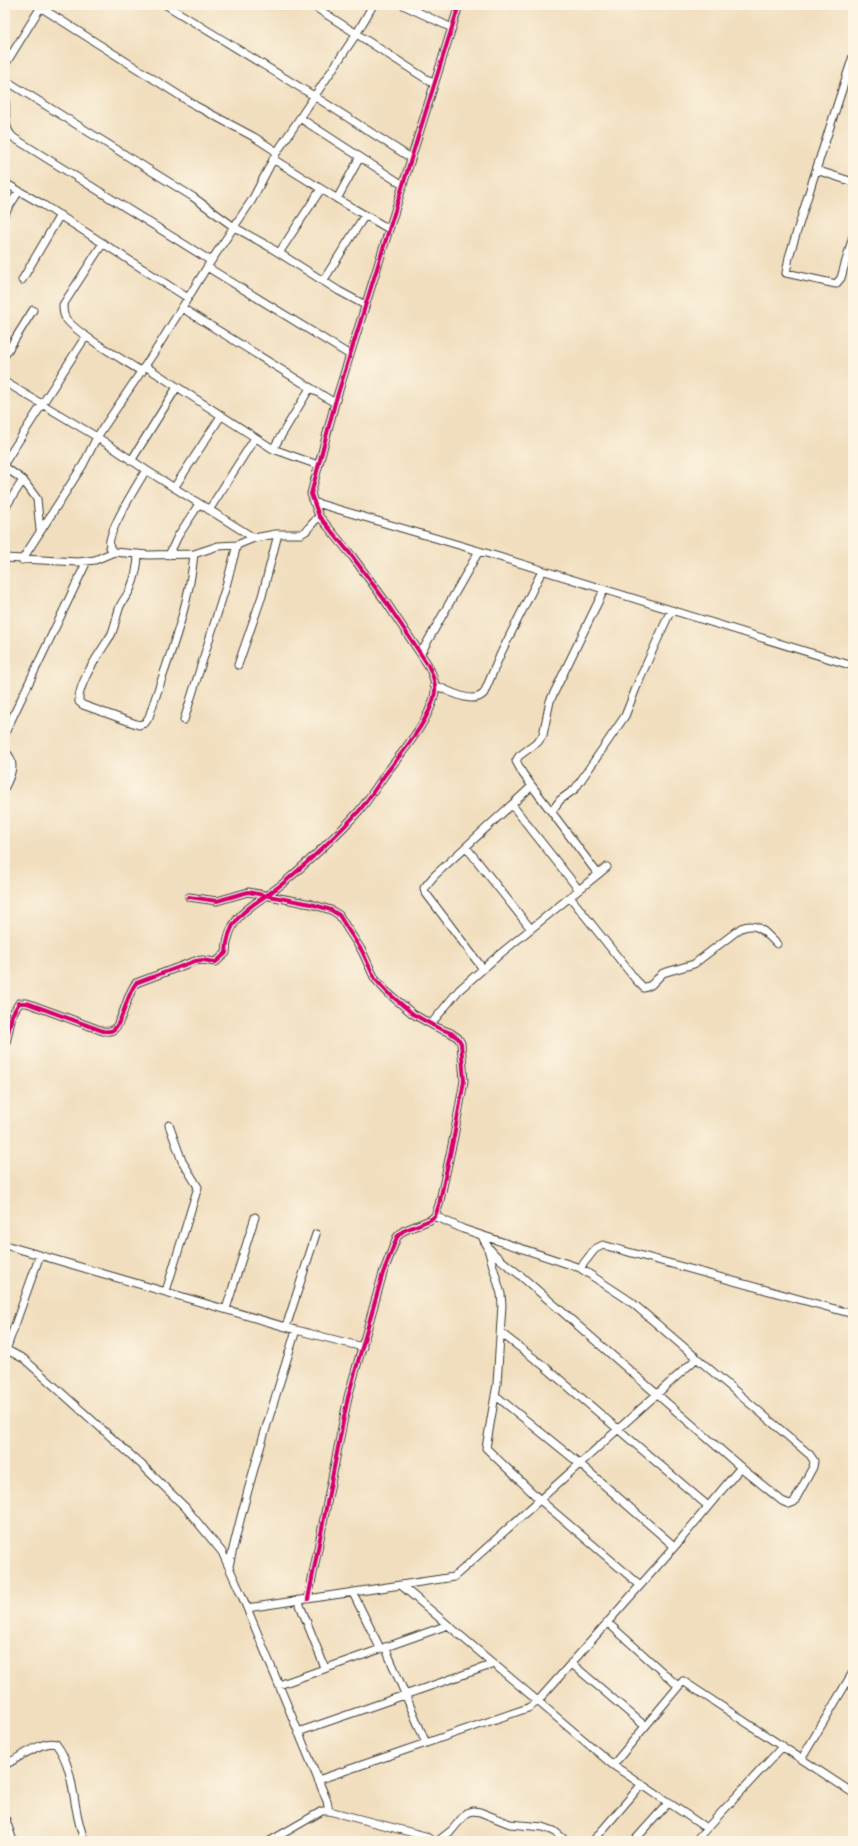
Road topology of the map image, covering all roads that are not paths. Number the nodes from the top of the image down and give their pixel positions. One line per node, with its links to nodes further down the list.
1 (166, 5): 15 (street)
2 (312, 5): 8 (street)
3 (373, 5): 8 (street)
4 (403, 5): 7 (street)
5 (459, 5): 7 (street)
6 (41, 6): 10 (street); 17 (street)
7 (452, 28): 12 (street)
8 (357, 33): 12 (street); 15 (street)
9 (853, 56): 21 (street)
10 (5, 65)
11 (5, 80): 13 (street); 33 (street)
12 (434, 84): 19 (street)
13 (5, 85)
14 (5, 96): 38 (street)
15 (314, 96): 16 (street); 19 (street)
16 (300, 118): 17 (street); 18 (street)
17 (277, 152): 20 (street)
18 (360, 157): 24 (street); 28 (street)
19 (411, 158): 24 (street)
20 (273, 159): 25 (street); 33 (street)
21 (816, 170): 23 (street); 35 (street)
22 (5, 182): 26 (street)
23 (853, 182)
24 (403, 186): 34 (street)
25 (321, 189): 28 (street); 37 (street)
26 (19, 191): 29 (street); 31 (street)
27 (5, 198): 29 (street)
28 (337, 199): 32 (street)
29 (12, 202): 30 (street)
30 (5, 213)
31 (60, 215): 36 (street); 39 (street)
32 (365, 215): 34 (street); 40 (street)
33 (234, 227): 37 (street); 38 (street)
34 (389, 228): 42 (street)
35 (853, 236)
36 (103, 243): 41 (street); 45 (street)
37 (279, 253): 40 (street)
38 (209, 264): 41 (street); 47 (street)
39 (22, 280)
40 (323, 281): 42 (street)
41 (188, 298): 43 (street)
42 (365, 305): 47 (street)
43 (182, 308): 48 (street); 51 (street)
44 (33, 310): 46 (street)
45 (86, 336): 48 (street); 53 (street)
46 (5, 355)
47 (350, 355): 52 (street)
48 (143, 369): 50 (street); 55 (street)
49 (5, 382): 53 (street)
50 (176, 387): 54 (street); 58 (street)
51 (310, 388): 52 (street); 57 (street)
52 (335, 403): 60 (street)
53 (41, 404): 55 (street); 59 (street)
54 (220, 416): 56 (street); 64 (street)
55 (97, 437): 58 (street); 70 (street)
56 (255, 438): 57 (street); 68 (street)
57 (273, 449): 60 (street)
58 (131, 461): 62 (street)
59 (5, 462)
60 (318, 465): 65 (street)
61 (5, 467): 63 (street)
62 (146, 470): 64 (street); 75 (street)
63 (23, 480): 67 (street); 70 (street)
64 (174, 488): 66 (street)
65 (313, 502): 69 (street); 74 (street)
66 (200, 504): 68 (street); 78 (street)
67 (5, 508)
68 (209, 510): 72 (street)
69 (319, 516): 71 (street); 85 (street)
70 (40, 530): 80 (street)
71 (278, 534): 72 (street); 86 (street)
72 (254, 538): 73 (street)
73 (237, 545): 77 (street); 89 (street)
74 (479, 551): 82 (street); 85 (street)
75 (114, 552): 76 (street); 81 (street)
76 (138, 554): 77 (street); 78 (street)
77 (194, 554): 78 (street)
78 (169, 555)
79 (5, 558): 80 (street)
80 (22, 560): 81 (street)
81 (87, 561): 90 (street)
82 (542, 571): 83 (street); 88 (street)
83 (604, 590): 84 (street); 92 (street)
84 (672, 610): 87 (street); 95 (street)
85 (421, 653): 88 (street)
86 (238, 665)
87 (853, 666)
88 (434, 685): 102 (street)
89 (184, 720)
90 (5, 733)
91 (5, 751): 93 (street)
92 (532, 786): 94 (street); 96 (street)
93 (5, 787)
94 (543, 800): 95 (street); 97 (street)
95 (560, 800): 97 (street)
96 (512, 805): 98 (street); 101 (street)
97 (552, 811): 100 (street)
98 (466, 847): 105 (street); 107 (street)
99 (607, 867): 100 (street)
100 (598, 874): 101 (street)
101 (579, 890): 104 (street)
102 (264, 896): 103 (street); 108 (street); 109 (street)
103 (189, 897)
104 (570, 897): 105 (street); 106 (street)
105 (531, 929): 107 (street)
106 (777, 944)
107 (483, 969): 108 (street)
108 (431, 1024): 111 (street)
109 (5, 1048)
110 (169, 1125): 119 (street)
111 (435, 1216): 114 (street); 125 (street)
112 (255, 1217): 120 (street)
113 (316, 1234): 122 (street)
114 (482, 1236): 116 (street); 118 (street)
115 (5, 1245): 117 (street)
116 (488, 1249): 124 (street); 128 (street)
117 (40, 1255): 119 (street); 126 (street)
118 (580, 1268): 121 (street); 127 (street)
119 (166, 1291): 120 (street)
120 (226, 1309): 122 (street)
121 (853, 1314)
122 (286, 1327): 123 (street)
123 (296, 1330): 125 (street); 136 (street)
124 (501, 1332): 129 (street); 130 (street)
125 (363, 1348): 140 (street)
126 (6, 1349): 136 (street)
127 (696, 1359): 128 (street); 132 (street)
128 (656, 1394): 130 (street); 132 (street)
129 (495, 1395): 131 (street); 133 (street)
130 (617, 1430): 131 (street); 134 (street)
131 (580, 1464): 133 (street); 135 (street)
132 (741, 1467): 134 (street)
133 (540, 1500): 137 (street); 138 (street)
134 (708, 1506): 135 (street)
135 (674, 1546): 137 (street)
136 (229, 1566): 142 (street)
137 (640, 1585): 143 (street)
138 (402, 1586): 139 (street); 144 (street)
139 (353, 1593): 140 (street); 145 (street)
140 (308, 1599): 141 (street)
141 (298, 1600): 142 (street); 148 (street)
142 (247, 1608): 150 (street)
143 (607, 1622): 146 (street); 151 (street)
144 (448, 1625): 145 (street); 147 (street)
145 (383, 1647): 148 (street); 152 (street)
146 (571, 1663): 153 (street); 154 (street)
147 (494, 1664): 152 (street); 153 (street)
148 (325, 1668): 150 (street)
149 (853, 1672): 158 (street)
150 (279, 1685): 155 (street)
151 (678, 1686): 154 (street); 157 (street)
152 (406, 1695): 155 (street); 156 (street)
153 (537, 1702): 156 (street); 160 (street)
154 (645, 1726): 160 (street)
155 (298, 1732): 161 (street)
156 (426, 1743): 161 (street)
157 (784, 1746): 158 (street); 167 (street)
158 (802, 1758): 163 (street)
159 (5, 1765): 169 (street)
160 (613, 1765): 162 (street)
161 (318, 1780): 165 (street)
162 (642, 1784): 164 (street); 174 (street)
163 (853, 1793)
164 (669, 1802): 167 (street); 175 (street)
165 (329, 1811): 170 (street); 171 (street)
166 (6, 1820): 168 (street)
167 (706, 1828): 176 (street)
168 (13, 1841)
169 (85, 1841)
170 (270, 1841)
171 (433, 1841)
172 (438, 1841): 173 (street)
173 (566, 1841)
174 (593, 1841)
175 (634, 1841)
176 (695, 1841)

